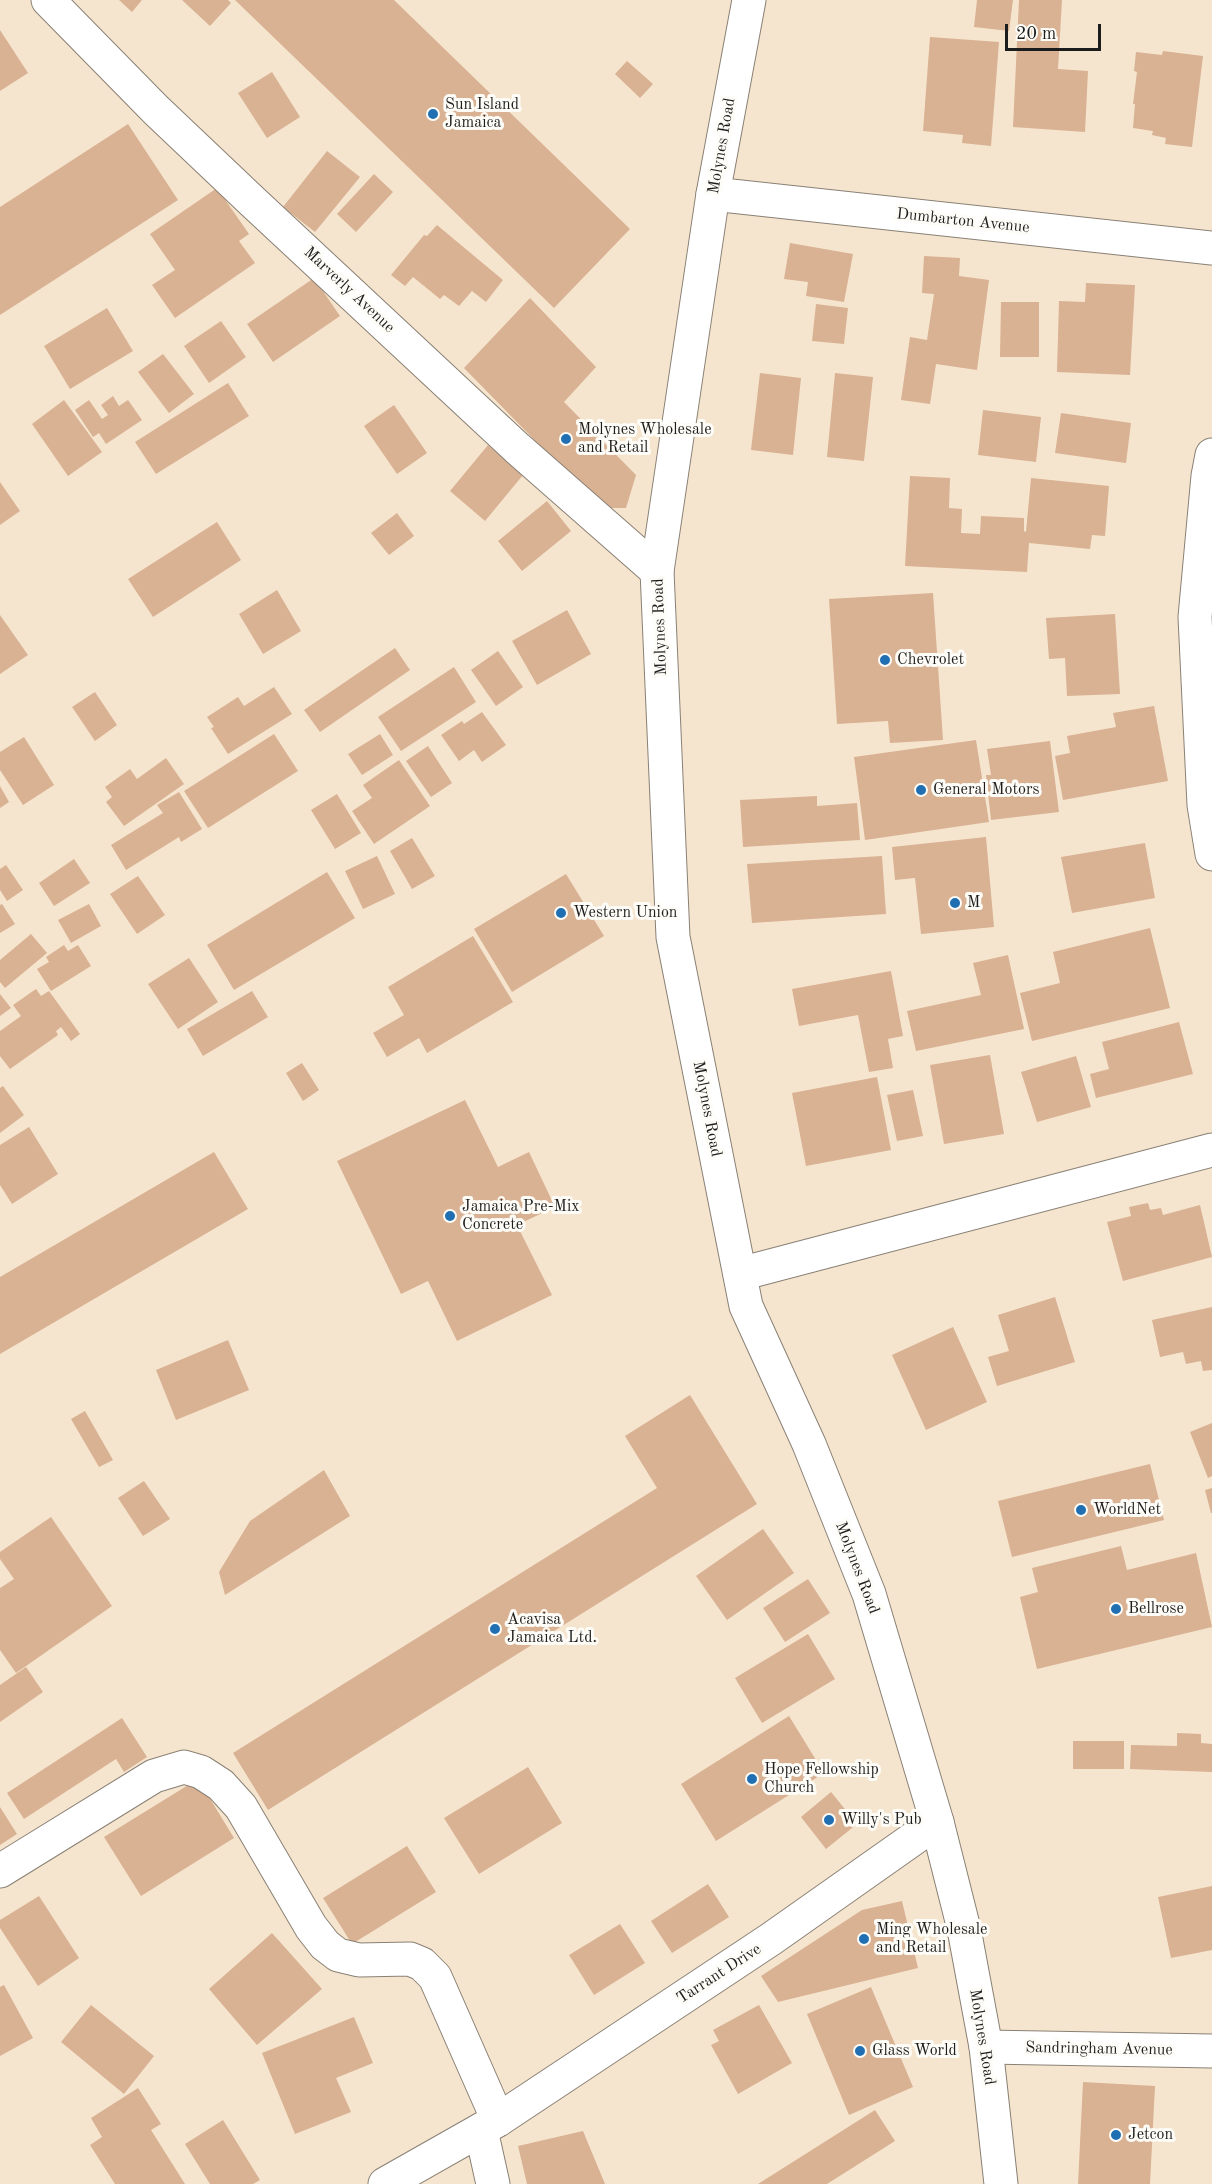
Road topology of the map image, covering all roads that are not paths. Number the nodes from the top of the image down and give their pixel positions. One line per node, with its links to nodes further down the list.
1 (48, 0): 6 (street, Marverly Avenue)
2 (749, 0): 3 (street, Molynes Road)
3 (713, 194): 4 (street, Dumbarton Avenue); 6 (street, Molynes Road)
4 (1212, 248)
5 (1212, 455): 7 (street)
6 (657, 571): 9 (street, Molynes Road)
7 (1212, 854)
8 (1212, 1150): 9 (street)
9 (740, 1274): 10 (street, Molynes Road)
10 (937, 1822): 12 (street, Molynes Road); 14 (street, Tarrant Drive)
11 (0, 1871): 14 (street)
12 (986, 2048): 13 (street, Sandringham Avenue); 17 (street, Molynes Road)
13 (1212, 2051)
14 (490, 2125): 15 (street, Tarrant Drive); 16 (street)
15 (385, 2184)
16 (493, 2184)
17 (1001, 2184)

